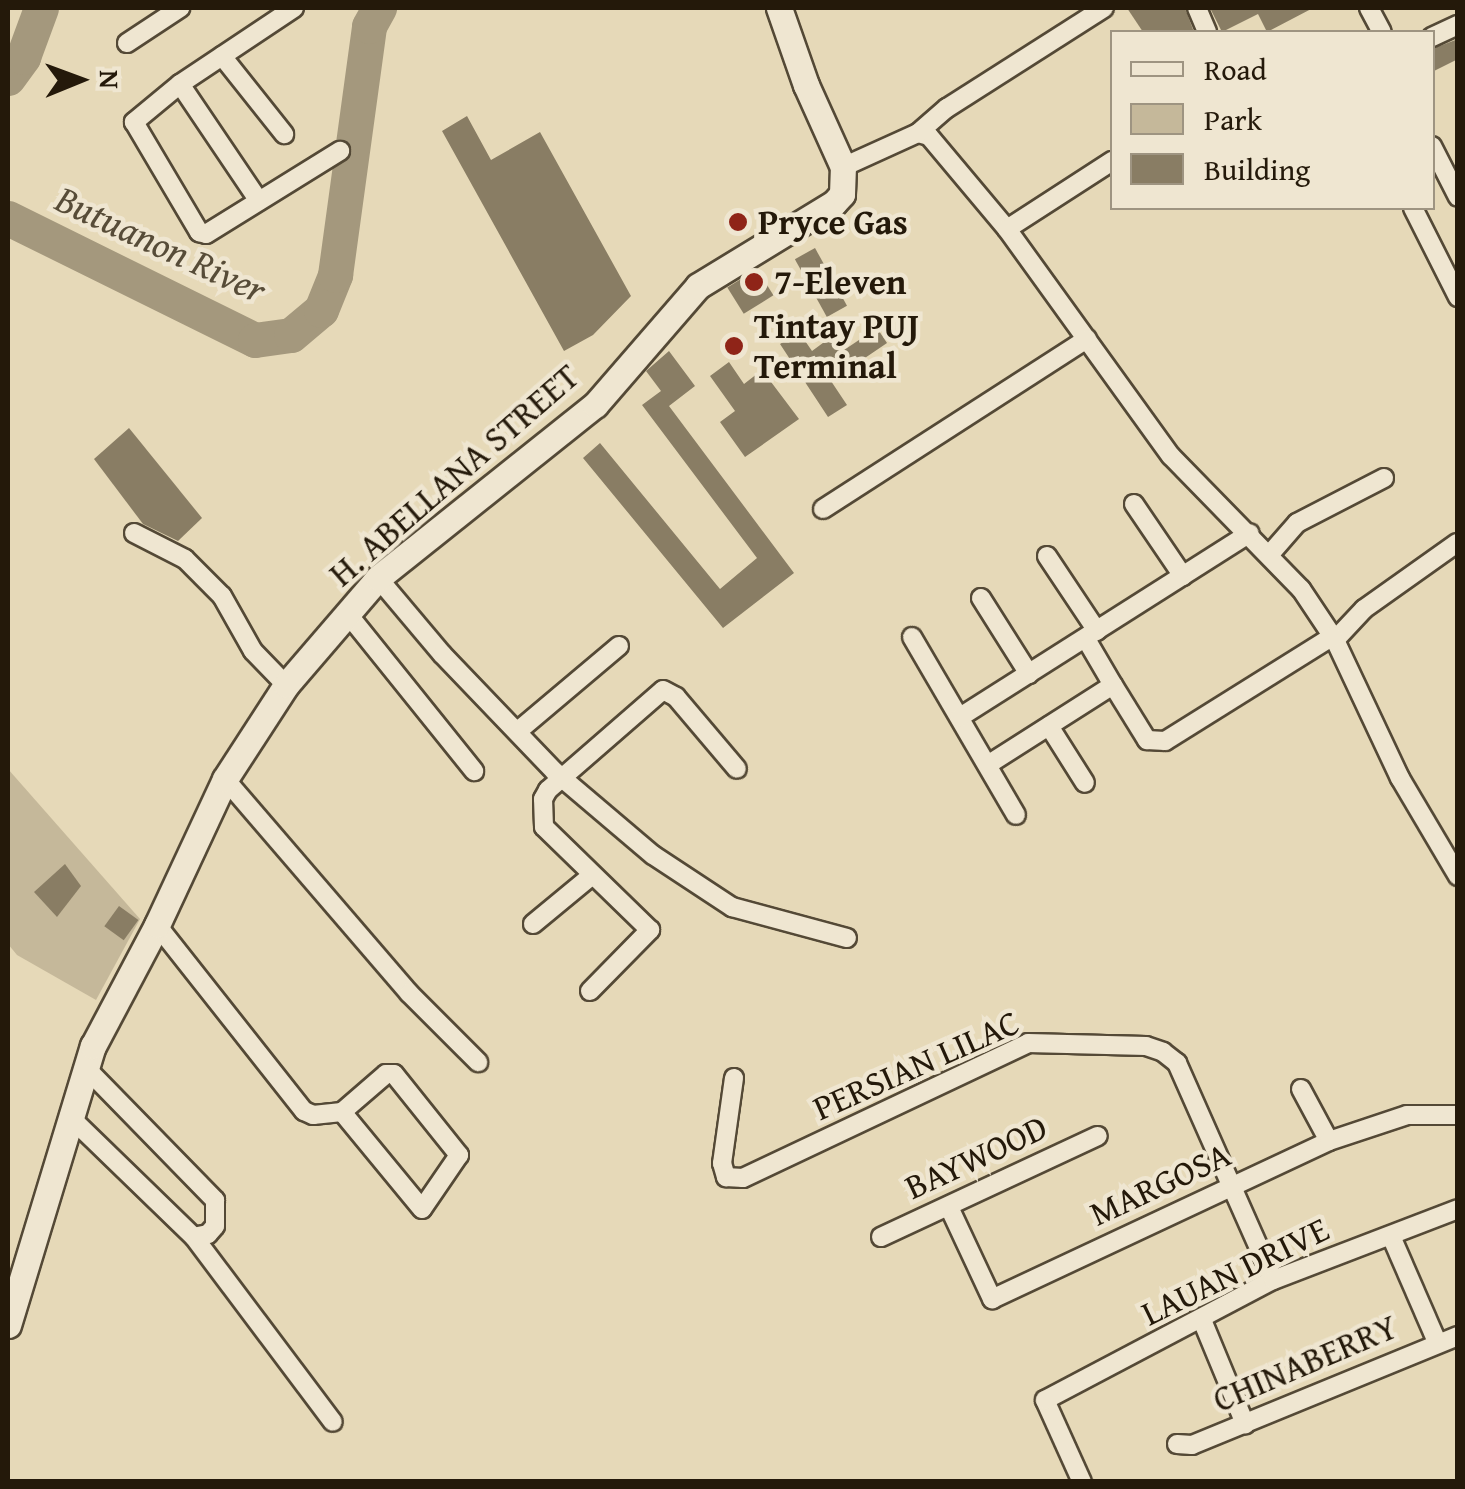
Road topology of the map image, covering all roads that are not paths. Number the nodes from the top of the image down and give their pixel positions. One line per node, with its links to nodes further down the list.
1 (180, 8): 9 (street)
2 (291, 8): 10 (street)
3 (779, 8): 17 (main road)
4 (1104, 8): 13 (street)
5 (1369, 8): 7 (street)
6 (1458, 24): 8 (street)
7 (1381, 30)
8 (1435, 36)
9 (127, 43)
10 (222, 56): 11 (street); 12 (street)
11 (180, 84): 19 (street); 19 (street)
12 (284, 134)
13 (918, 134): 17 (street); 21 (street)
14 (340, 151): 19 (street)
15 (1435, 152): 18 (street)
16 (1110, 162): 21 (street)
17 (844, 178): 33 (main road, H. ABELLANA STREET)
18 (1458, 197)
19 (259, 201)
20 (1414, 210): 22 (street)
21 (1007, 229): 23 (street)
22 (1458, 297)
23 (1087, 339): 26 (street); 28 (street)
24 (1384, 478): 30 (street)
25 (1134, 504): 32 (street)
26 (823, 509)
27 (134, 533): 42 (street)
28 (1250, 533): 30 (street); 32 (street)
29 (1457, 543): 38 (street)
30 (1270, 554): 38 (street)
31 (1047, 556): 36 (street)
32 (1183, 576): 36 (street)
33 (378, 578): 35 (main road, H. ABELLANA STREET); 45 (street)
34 (981, 598): 40 (street)
35 (348, 613): 42 (main road, H. ABELLANA STREET); 48 (street)
36 (1092, 635): 40 (street); 41 (street)
37 (912, 637): 43 (street)
38 (1334, 638): 41 (street); 54 (street)
39 (619, 646): 45 (street)
40 (1030, 674): 43 (street)
41 (1113, 685): 44 (street)
42 (286, 686): 50 (main road, H. ABELLANA STREET)
43 (960, 717): 46 (street)
44 (1048, 726): 46 (street); 51 (street)
45 (518, 731): 49 (street)
46 (988, 764): 52 (street)
47 (737, 769): 49 (street)
48 (474, 771)
49 (560, 776): 53 (street); 57 (street)
50 (225, 779): 56 (main road, H. ABELLANA STREET); 59 (street)
51 (1085, 783)
52 (1016, 815)
53 (591, 876): 55 (street); 58 (street)
54 (1458, 876)
55 (534, 924)
56 (157, 925): 60 (main road, H. ABELLANA STREET); 63 (street)
57 (847, 938)
58 (590, 991)
59 (478, 1062)
60 (86, 1068): 65 (main road, H. ABELLANA STREET); 73 (street)
61 (734, 1078): 68 (street, PERSIAN LILAC)
62 (1301, 1088): 67 (street)
63 (342, 1112): 63 (street)
64 (1458, 1115): 67 (street, MARGOSA)
65 (69, 1116): 73 (street); 75 (main road, H. ABELLANA STREET)
66 (1098, 1136): 69 (street, BAYWOOD)
67 (1329, 1141): 68 (street, MARGOSA)
68 (1230, 1187): 69 (street, MARGOSA); 74 (street, PERSIAN LILAC)
69 (949, 1208): 72 (street, BAYWOOD)
70 (1458, 1208): 71 (street, LAUAN DRIVE)
71 (1391, 1236): 74 (street, LAUAN DRIVE); 78 (street)
72 (880, 1237)
73 (194, 1238): 79 (street)
74 (1273, 1280): 76 (street, LAUAN DRIVE)
75 (9, 1311)
76 (1202, 1320): 80 (street); 82 (street, LAUAN DRIVE)
77 (1458, 1336): 78 (street, CHINABERRY)
78 (1437, 1342): 80 (street, CHINABERRY)
79 (333, 1422)
80 (1245, 1424): 81 (street, CHINABERRY)
81 (1177, 1444)
82 (1082, 1482)

